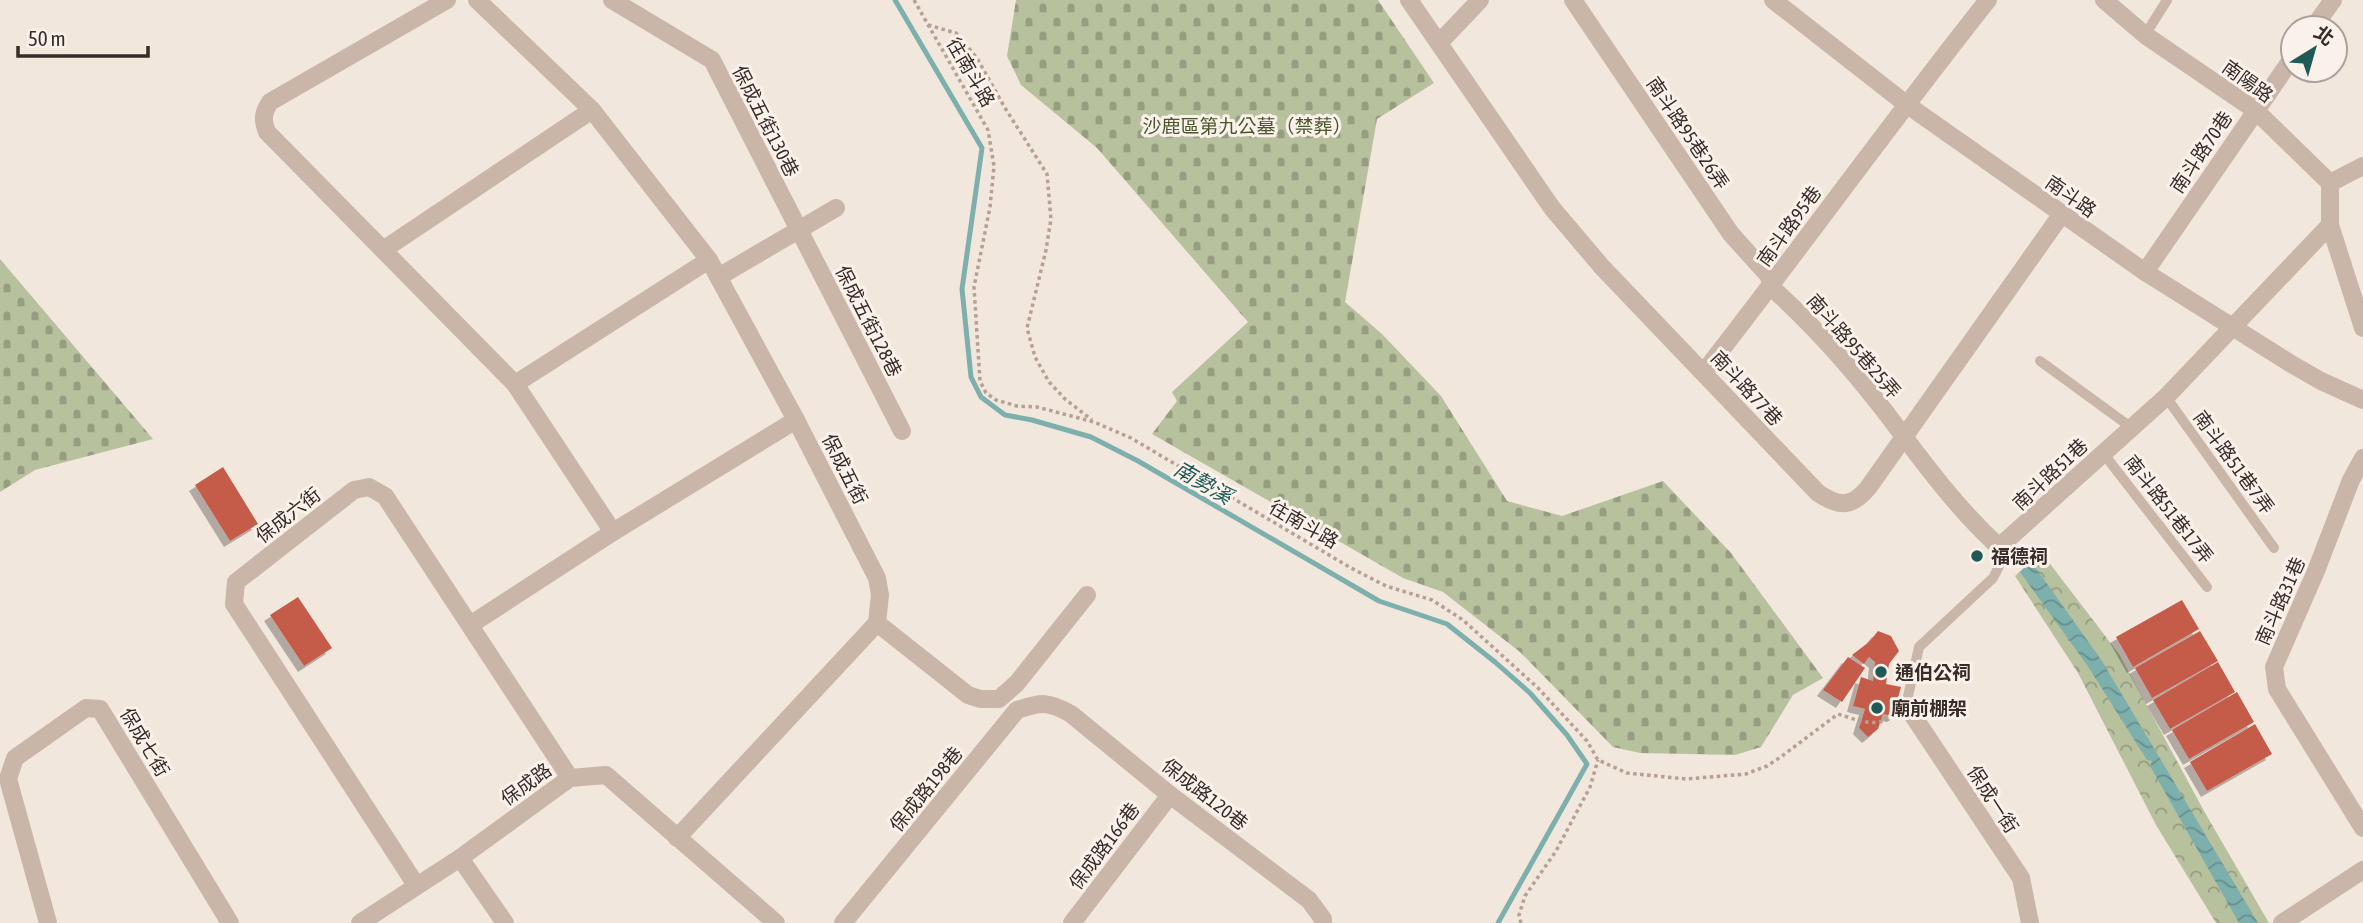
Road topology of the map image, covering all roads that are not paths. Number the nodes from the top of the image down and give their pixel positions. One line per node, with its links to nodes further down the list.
1 (447, 0): 23 (street)
2 (477, 0): 15 (street, 保成五街)
3 (612, 0): 22 (street, 保成五街130巷)
4 (1409, 0): 12 (street, 南斗路77巷)
5 (1480, 0): 12 (street)
6 (1573, 0): 27 (street, 南斗路95巷26弄)
7 (1773, 0): 14 (street, 南斗路)
8 (1988, 0): 14 (street, 南斗路95巷)
9 (2104, 0): 11 (street, 南陽路)
10 (2167, 0): 11 (lane)
11 (2145, 36): 16 (street, 南陽路)
12 (1439, 43): 31 (street, 南斗路77巷)
13 (2279, 77): 16 (street, 南斗路70巷)
14 (1906, 103): 20 (street, 南斗路); 27 (street, 南斗路95巷)
15 (592, 110): 23 (street); 24 (street, 保成五街)
16 (2255, 110): 18 (street, 南陽路); 25 (street, 南斗路70巷)
17 (2363, 166): 18 (street)
18 (2330, 183): 21 (street)
19 (836, 208): 22 (street)
20 (2061, 215): 25 (street, 南斗路); 38 (street, 南斗路77巷)
21 (2330, 225): 28 (street, 南斗路51巷); 29 (street)
22 (798, 229): 26 (street); 37 (street, 保成五街128巷)
23 (383, 250): 32 (street)
24 (709, 260): 26 (street, 保成五街); 32 (street)
25 (2145, 272): 28 (street, 南斗路)
26 (720, 276): 35 (street, 保成五街)
27 (1771, 287): 31 (street, 南斗路95巷); 38 (street, 南斗路95巷25弄)
28 (2233, 327): 33 (street, 南斗路51巷); 34 (street, 南斗路)
29 (2363, 328)
30 (2040, 361): 36 (lane)
31 (1704, 372): 38 (street, 南斗路77巷)
32 (515, 384): 41 (street)
33 (2166, 397): 36 (street, 南斗路51巷); 43 (lane, 南斗路51巷7弄)
34 (2363, 400)
35 (796, 420): 41 (street); 46 (street, 保成五街)
36 (2132, 428): 39 (street, 南斗路51巷)
37 (902, 431)
38 (1903, 435): 42 (street)
39 (2104, 453): 42 (street, 南斗路51巷); 44 (lane, 南斗路51巷17弄)
40 (2363, 458): 52 (street, 南斗路31巷)
41 (613, 532): 47 (street)
42 (1999, 547): 49 (lane)
43 (2274, 548)
44 (2207, 587)
45 (1087, 595): 46 (street)
46 (877, 623): 53 (street)
47 (470, 625): 50 (street, 保成六街); 56 (street, 保成六街)
48 (1054, 704): 51 (street, 保成路120巷); 62 (street, 保成路198巷)
49 (1906, 705): 65 (street, 保成一街)
50 (570, 778): 53 (street, 保成路); 54 (street, 保成路)
51 (1170, 794): 63 (street, 保成路166巷); 64 (street, 保成路120巷)
52 (2363, 828)
53 (677, 838): 61 (street, 保成路)
54 (460, 858): 56 (street, 保成路); 60 (street)
55 (2363, 870): 66 (street)
56 (416, 885): 59 (street, 保成路)
57 (48, 923): 58 (street, 保成七街)
58 (230, 923)
59 (360, 923)
60 (505, 923)
61 (776, 923)
62 (843, 923)
63 (1072, 923)
64 (1323, 923)
65 (2030, 923)
66 (2282, 923)

